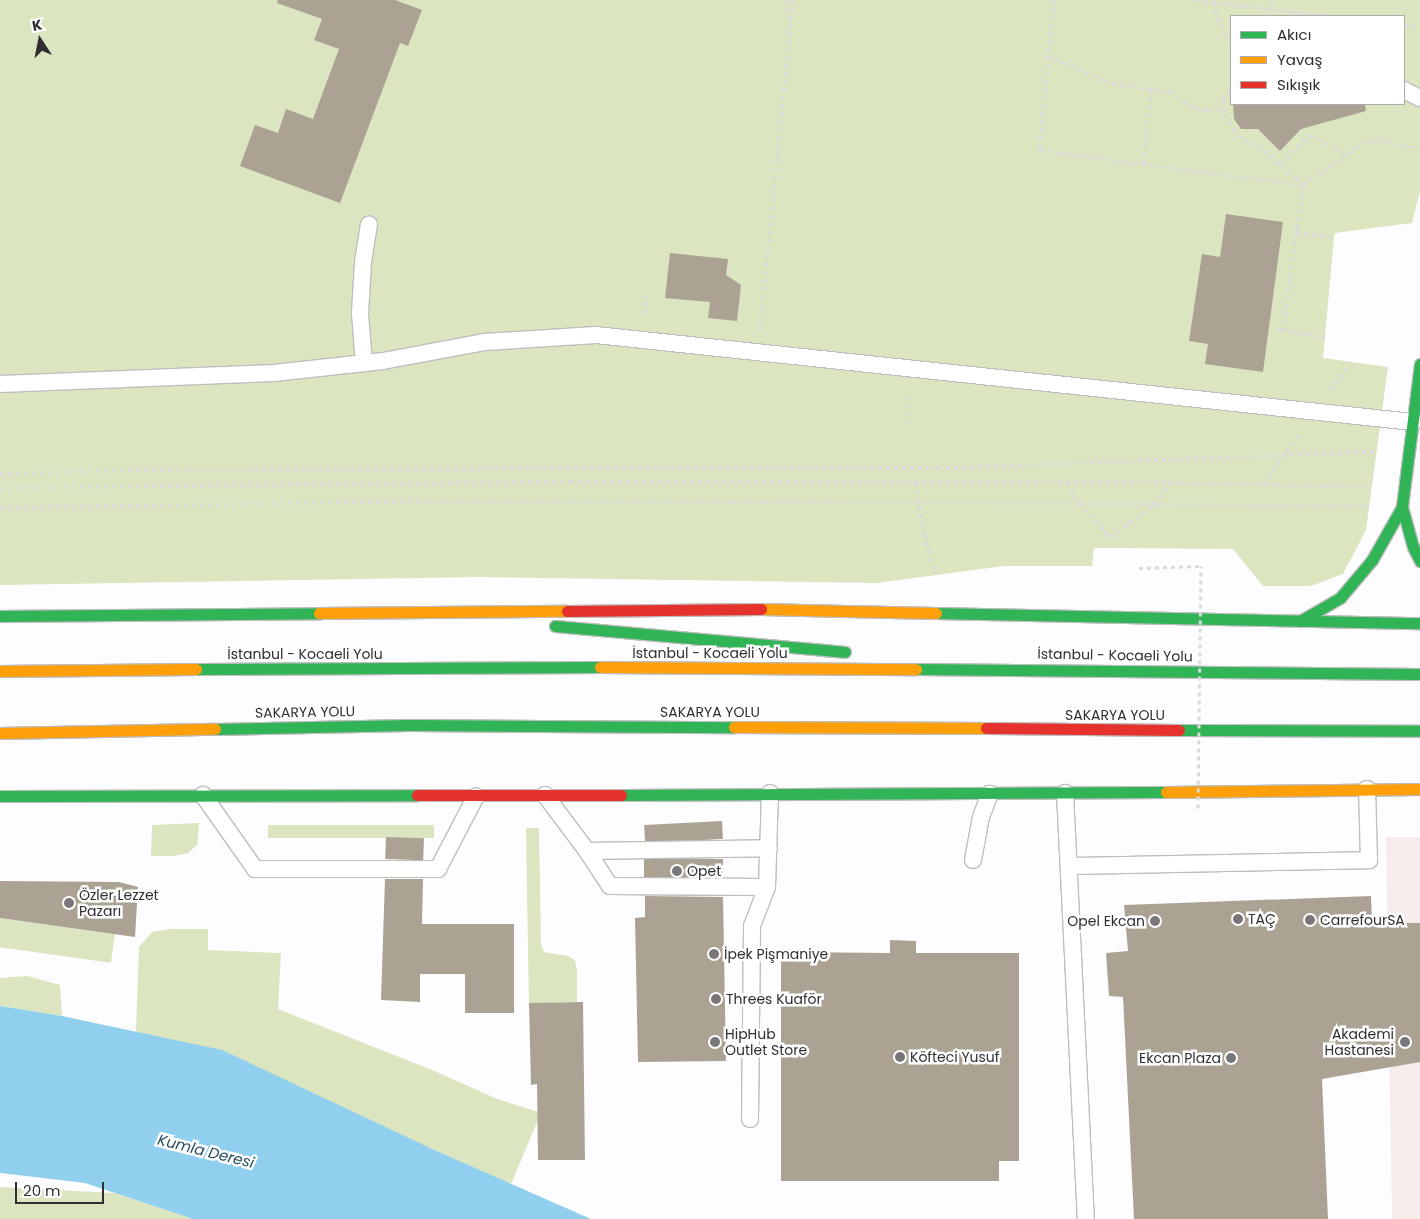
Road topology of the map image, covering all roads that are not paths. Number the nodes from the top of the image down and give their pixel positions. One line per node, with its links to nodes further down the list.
1 (1405, 90): 2 (lane)
2 (1420, 98)
3 (369, 224): 4 (lane)
4 (364, 363): 6 (lane); 7 (lane)
5 (1420, 364): 7 (main road)
6 (0, 384)
7 (1412, 422): 8 (main road)
8 (1402, 507): 9 (main road); 12 (main road)
9 (1420, 561)
10 (391, 612): 11 (main road); 12 (main road); 13 (main road)
11 (0, 616)
12 (1300, 621): 14 (main road)
13 (520, 623)
14 (1420, 623)
15 (539, 625): 16 (main road)
16 (856, 653)
17 (905, 657): 18 (main road)
18 (1034, 668): 19 (main road, İstanbul - Kocaeli Yolu); 20 (main road, İstanbul - Kocaeli Yolu)
19 (0, 671)
20 (1420, 674)
21 (122, 731): 22 (main road, SAKARYA YOLU); 23 (main road, SAKARYA YOLU); 24 (main road)
22 (1420, 732)
23 (0, 733)
24 (9, 745)
25 (1367, 789): 26 (main road); 28 (main road); 37 (lane)
26 (1420, 789)
27 (770, 793): 29 (main road); 31 (main road); 34 (lane)
28 (1066, 793): 29 (main road); 37 (lane)
29 (990, 794): 36 (lane)
30 (203, 795): 32 (main road); 33 (main road); 33 (lane)
31 (545, 795): 33 (main road); 35 (lane)
32 (0, 796)
33 (476, 796)
34 (769, 848): 35 (lane); 38 (lane)
35 (587, 852): 38 (lane)
36 (973, 860)
37 (1069, 866): 40 (lane)
38 (767, 887): 39 (lane)
39 (750, 1119)
40 (1086, 1219)

